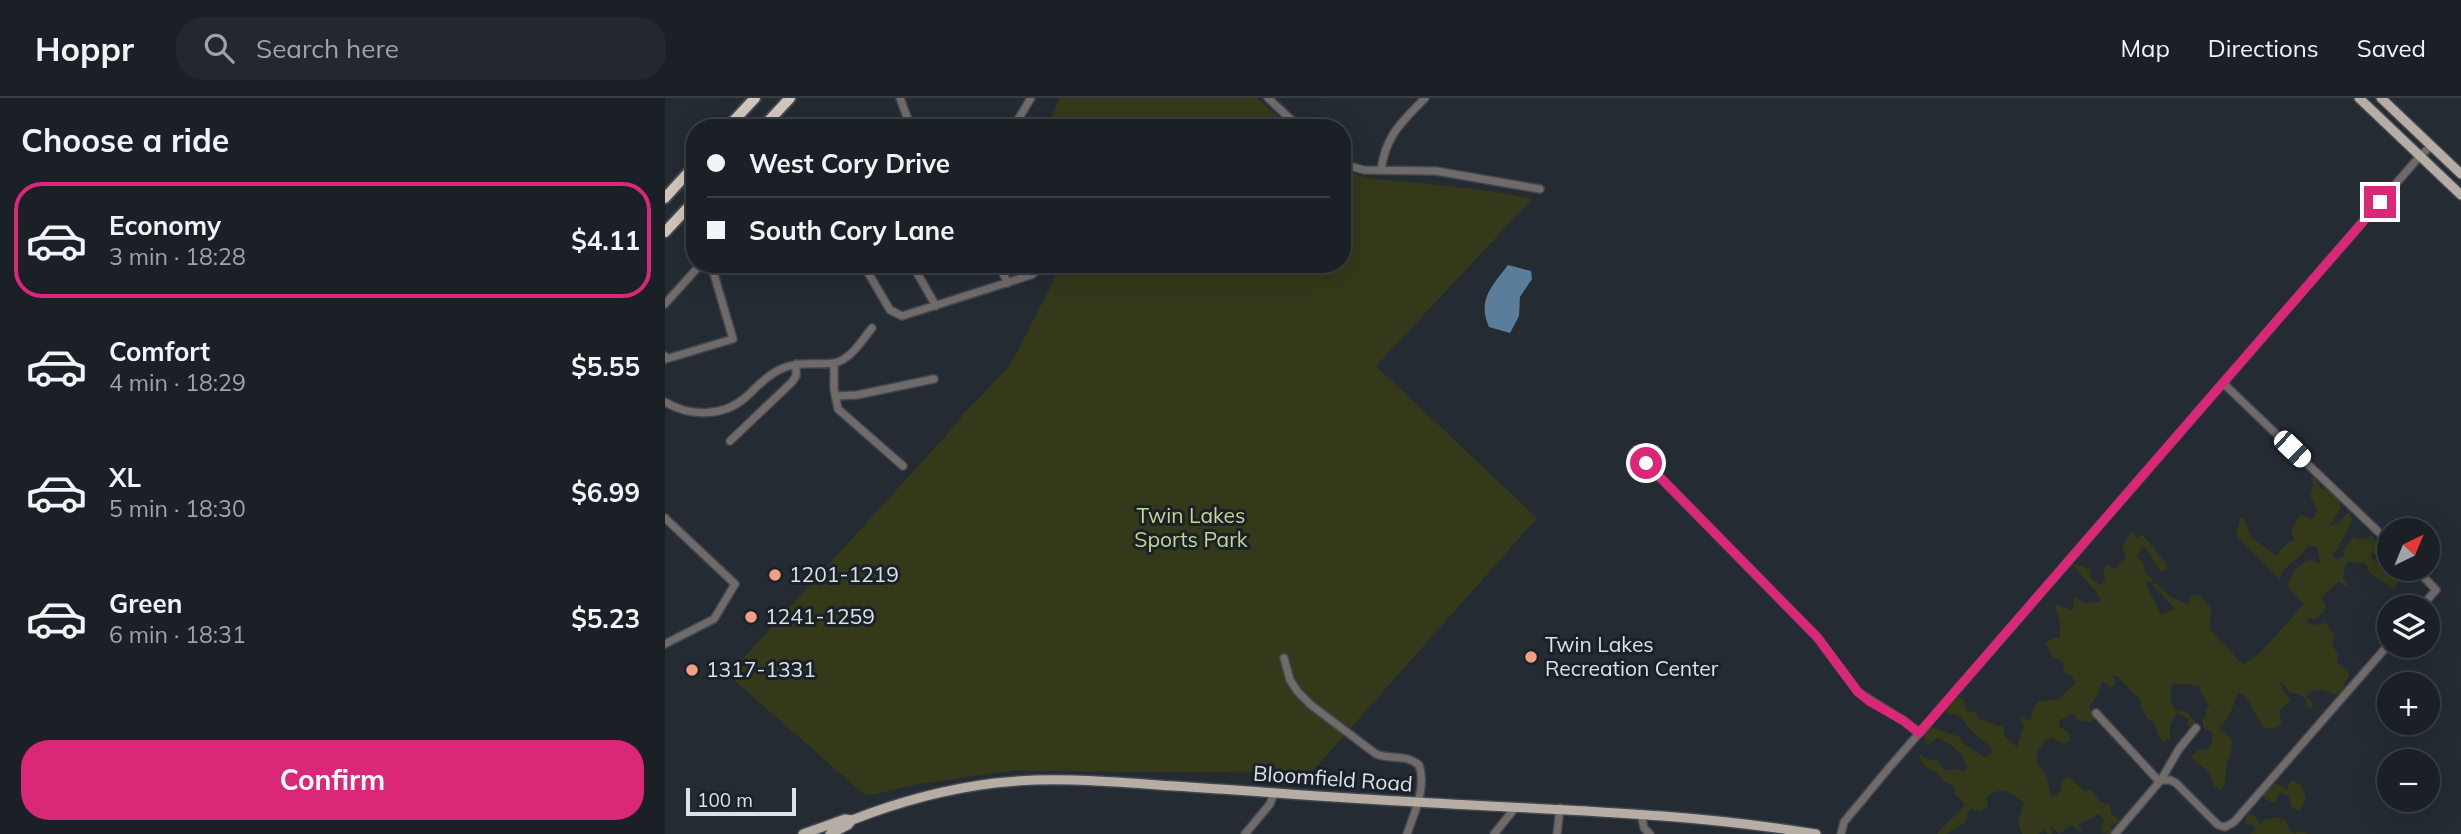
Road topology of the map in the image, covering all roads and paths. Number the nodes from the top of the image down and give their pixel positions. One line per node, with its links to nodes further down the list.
1 (755, 98): 9 (highway)
2 (790, 98): 10 (highway)
3 (900, 98): 11 (street)
4 (1031, 98): 12 (street)
5 (1268, 98): 13 (street)
6 (1425, 98): 17 (street)
7 (2359, 98): 15 (main road)
8 (2381, 98): 14 (main road)
9 (735, 119)
10 (770, 119)
11 (908, 119)
12 (1018, 119)
13 (1290, 119)
14 (2431, 146): 15 (street); 18 (main road)
15 (2420, 156): 21 (main road); 39 (street)
16 (1351, 166): 17 (street)
17 (1381, 170): 20 (street)
18 (2461, 174)
19 (686, 175): 22 (highway)
20 (1540, 188)
21 (2461, 195)
22 (665, 198)
23 (686, 210): 24 (highway)
24 (665, 232)
25 (693, 273): 32 (street)
26 (714, 273): 35 (street)
27 (868, 273): 33 (street)
28 (917, 273): 33 (street)
29 (1003, 273): 31 (street)
30 (1036, 273): 31 (street)
31 (1008, 283): 33 (street)
32 (665, 304)
33 (936, 306)
34 (872, 328): 36 (street)
35 (665, 356)
36 (834, 363): 37 (street); 40 (street)
37 (796, 364): 41 (street); 42 (street)
38 (934, 379): 40 (street)
39 (2223, 383): 46 (street); 54 (street)
40 (835, 397): 44 (street)
41 (665, 402)
42 (730, 441)
43 (1646, 463): 54 (street)
44 (903, 466)
45 (665, 518): 49 (street)
46 (2377, 531)
47 (2427, 581): 48 (street)
48 (2432, 595)
49 (665, 644)
50 (1284, 658): 57 (street)
51 (2377, 658): 55 (street)
52 (2097, 713): 55 (street)
53 (2196, 728): 55 (street)
54 (1919, 733): 70 (street)
55 (2161, 780): 71 (street)
56 (1274, 793): 57 (main road, Bloomfield Road); 61 (main road, Bloomfield Road); 64 (street)
57 (1417, 802): 58 (main road, Bloomfield Road); 65 (street)
58 (1516, 807): 59 (main road, Bloomfield Road); 66 (street)
59 (1560, 808): 60 (main road, Bloomfield Road); 67 (street)
60 (1641, 814): 68 (street); 69 (main road, Bloomfield Road)
61 (852, 820): 62 (main road, Bloomfield Road); 63 (main road, Bloomfield Road)
62 (803, 834)
63 (830, 834)
64 (1245, 834)
65 (1407, 834)
66 (1494, 834)
67 (1557, 834)
68 (1650, 834)
69 (1816, 834)
70 (1841, 834)
71 (2115, 834)

